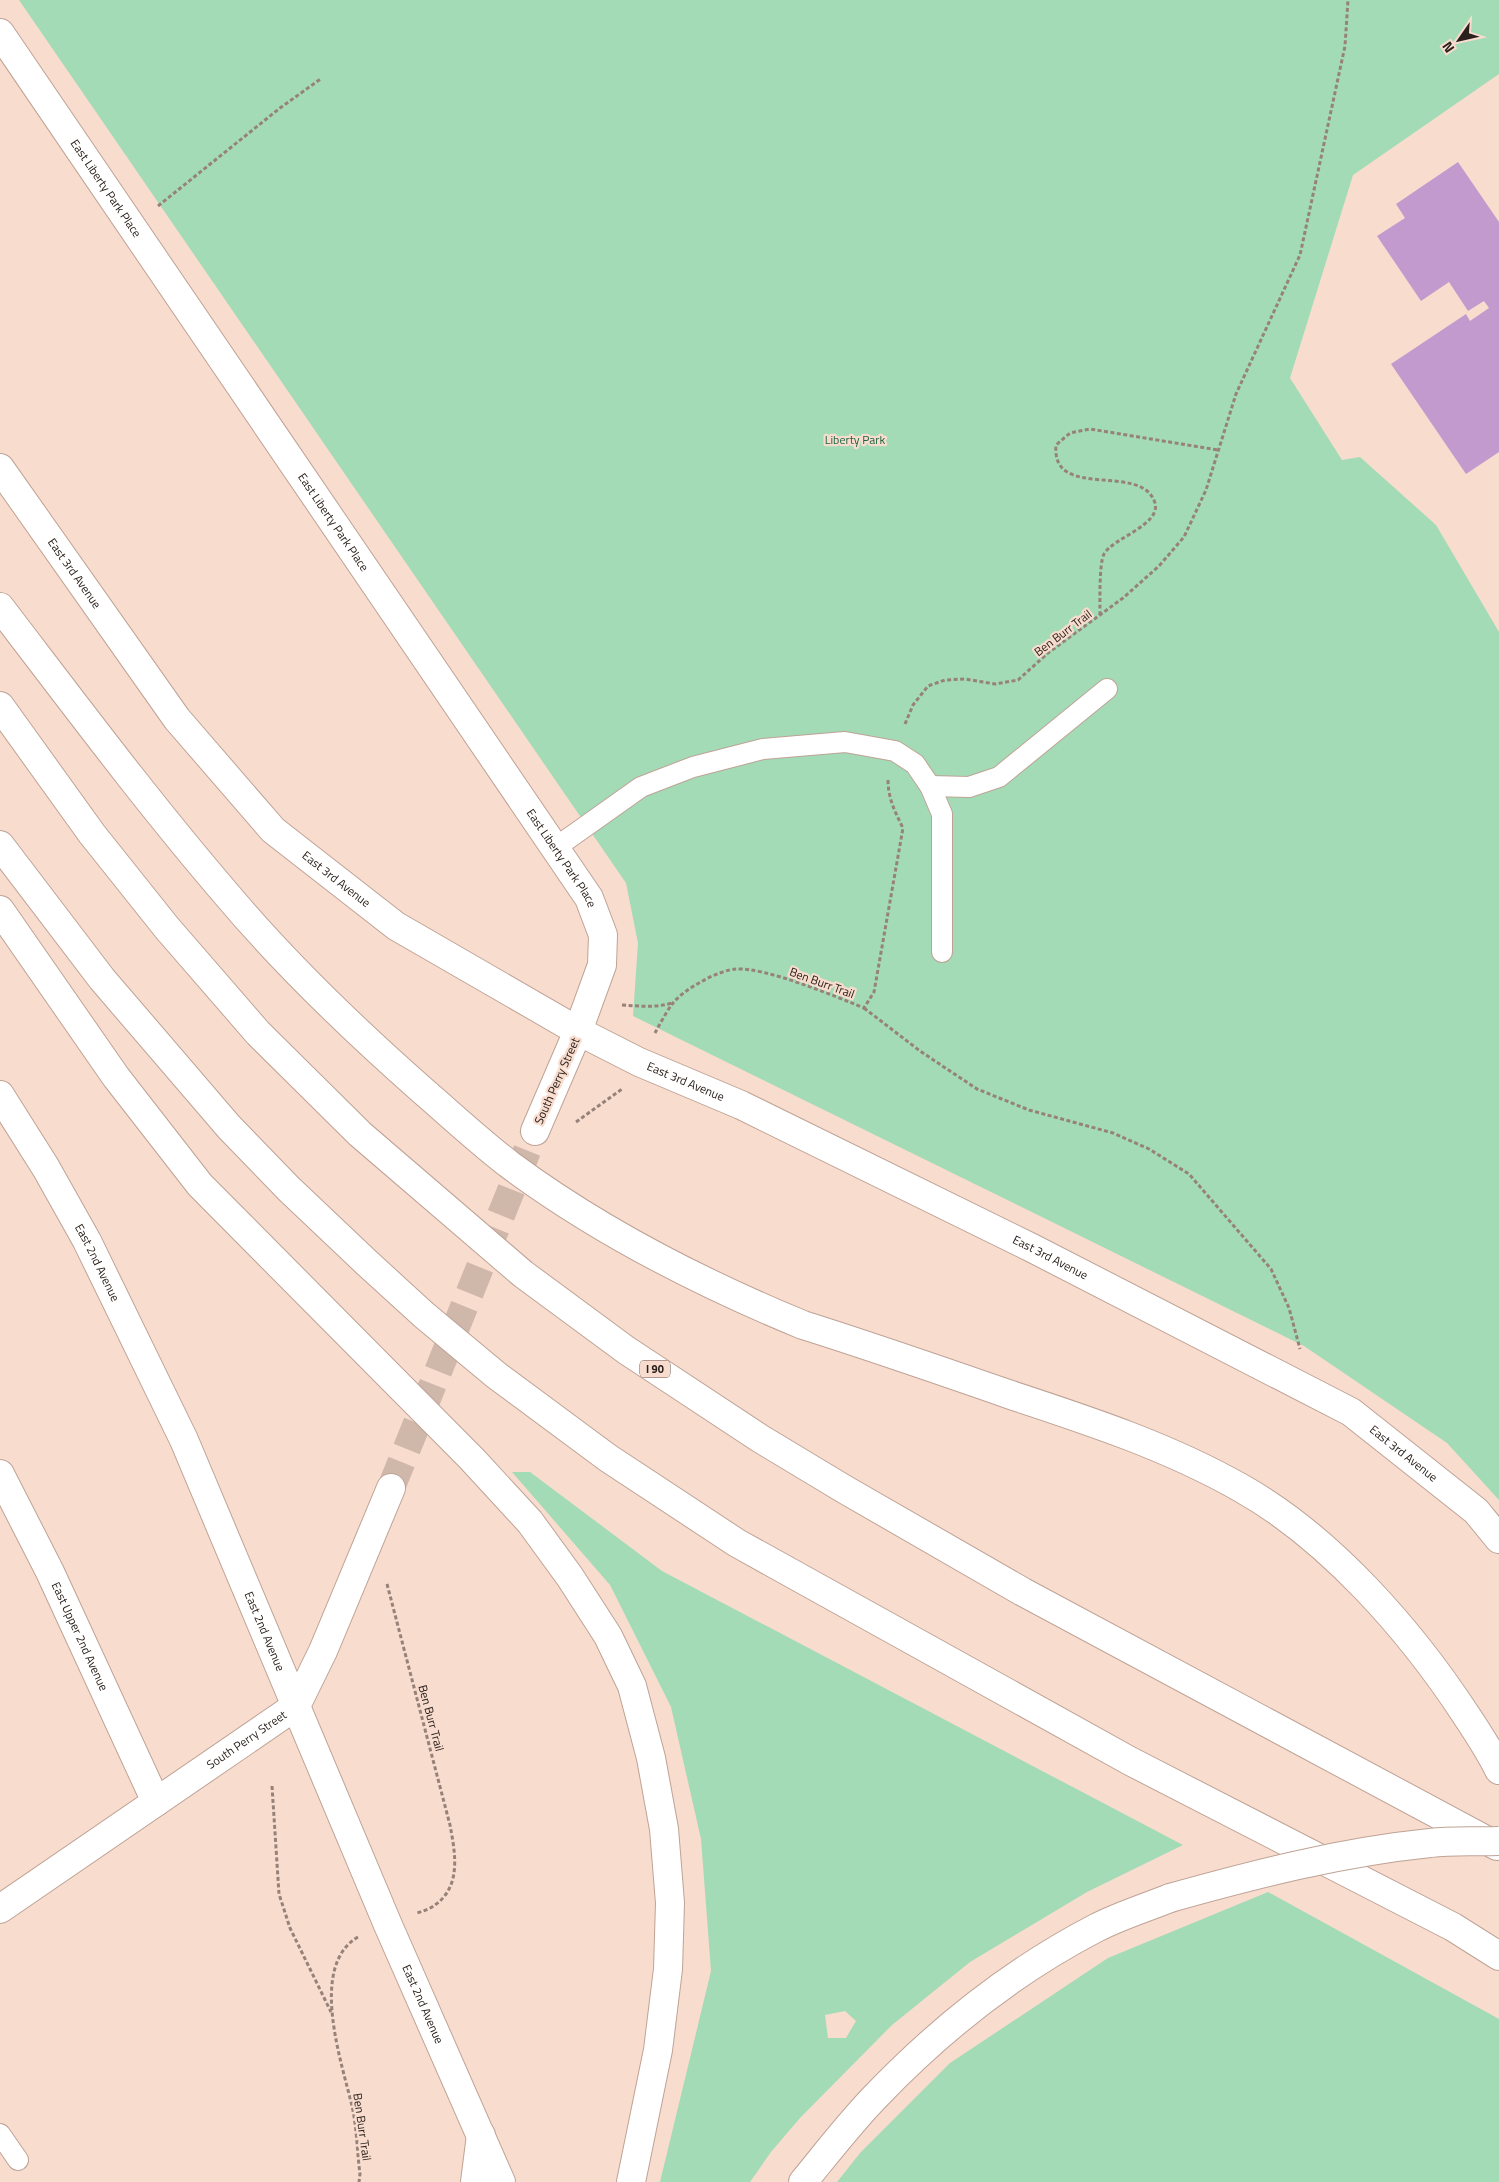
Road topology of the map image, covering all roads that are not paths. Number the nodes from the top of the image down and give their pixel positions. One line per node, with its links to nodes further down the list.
1 (0, 33): 8 (main road, East Liberty Park Place)
2 (0, 468): 11 (main road, East 3rd Avenue)
3 (0, 607): 18 (main road)
4 (1107, 689): 6 (lane)
5 (0, 706): 21 (main road, I 90, bridge)
6 (930, 786): 8 (lane); 10 (lane)
7 (0, 845): 23 (main road)
8 (555, 848): 11 (main road, East Liberty Park Place)
9 (0, 910): 29 (main road)
10 (942, 952)
11 (578, 1031): 13 (main road, South Perry Street); 16 (main road, East 3rd Avenue)
12 (0, 1095): 17 (main road, East 2nd Avenue)
13 (535, 1131)
14 (0, 1474): 19 (main road, East Upper 2nd Avenue)
15 (391, 1488): 17 (main road, South Perry Street)
16 (1499, 1539)
17 (296, 1706): 19 (main road, South Perry Street); 25 (main road, East 2nd Avenue)
18 (1499, 1770)
19 (156, 1802): 22 (main road, South Perry Street)
20 (1499, 1841): 30 (main road, bridge)
21 (1499, 1848)
22 (1, 1907)
23 (1499, 1956)
24 (0, 2134): 26 (lane)
25 (481, 2135): 27 (main road); 28 (main road, East 2nd Avenue)
26 (18, 2160)
27 (475, 2182)
28 (501, 2182)
29 (630, 2182)
30 (803, 2182)

